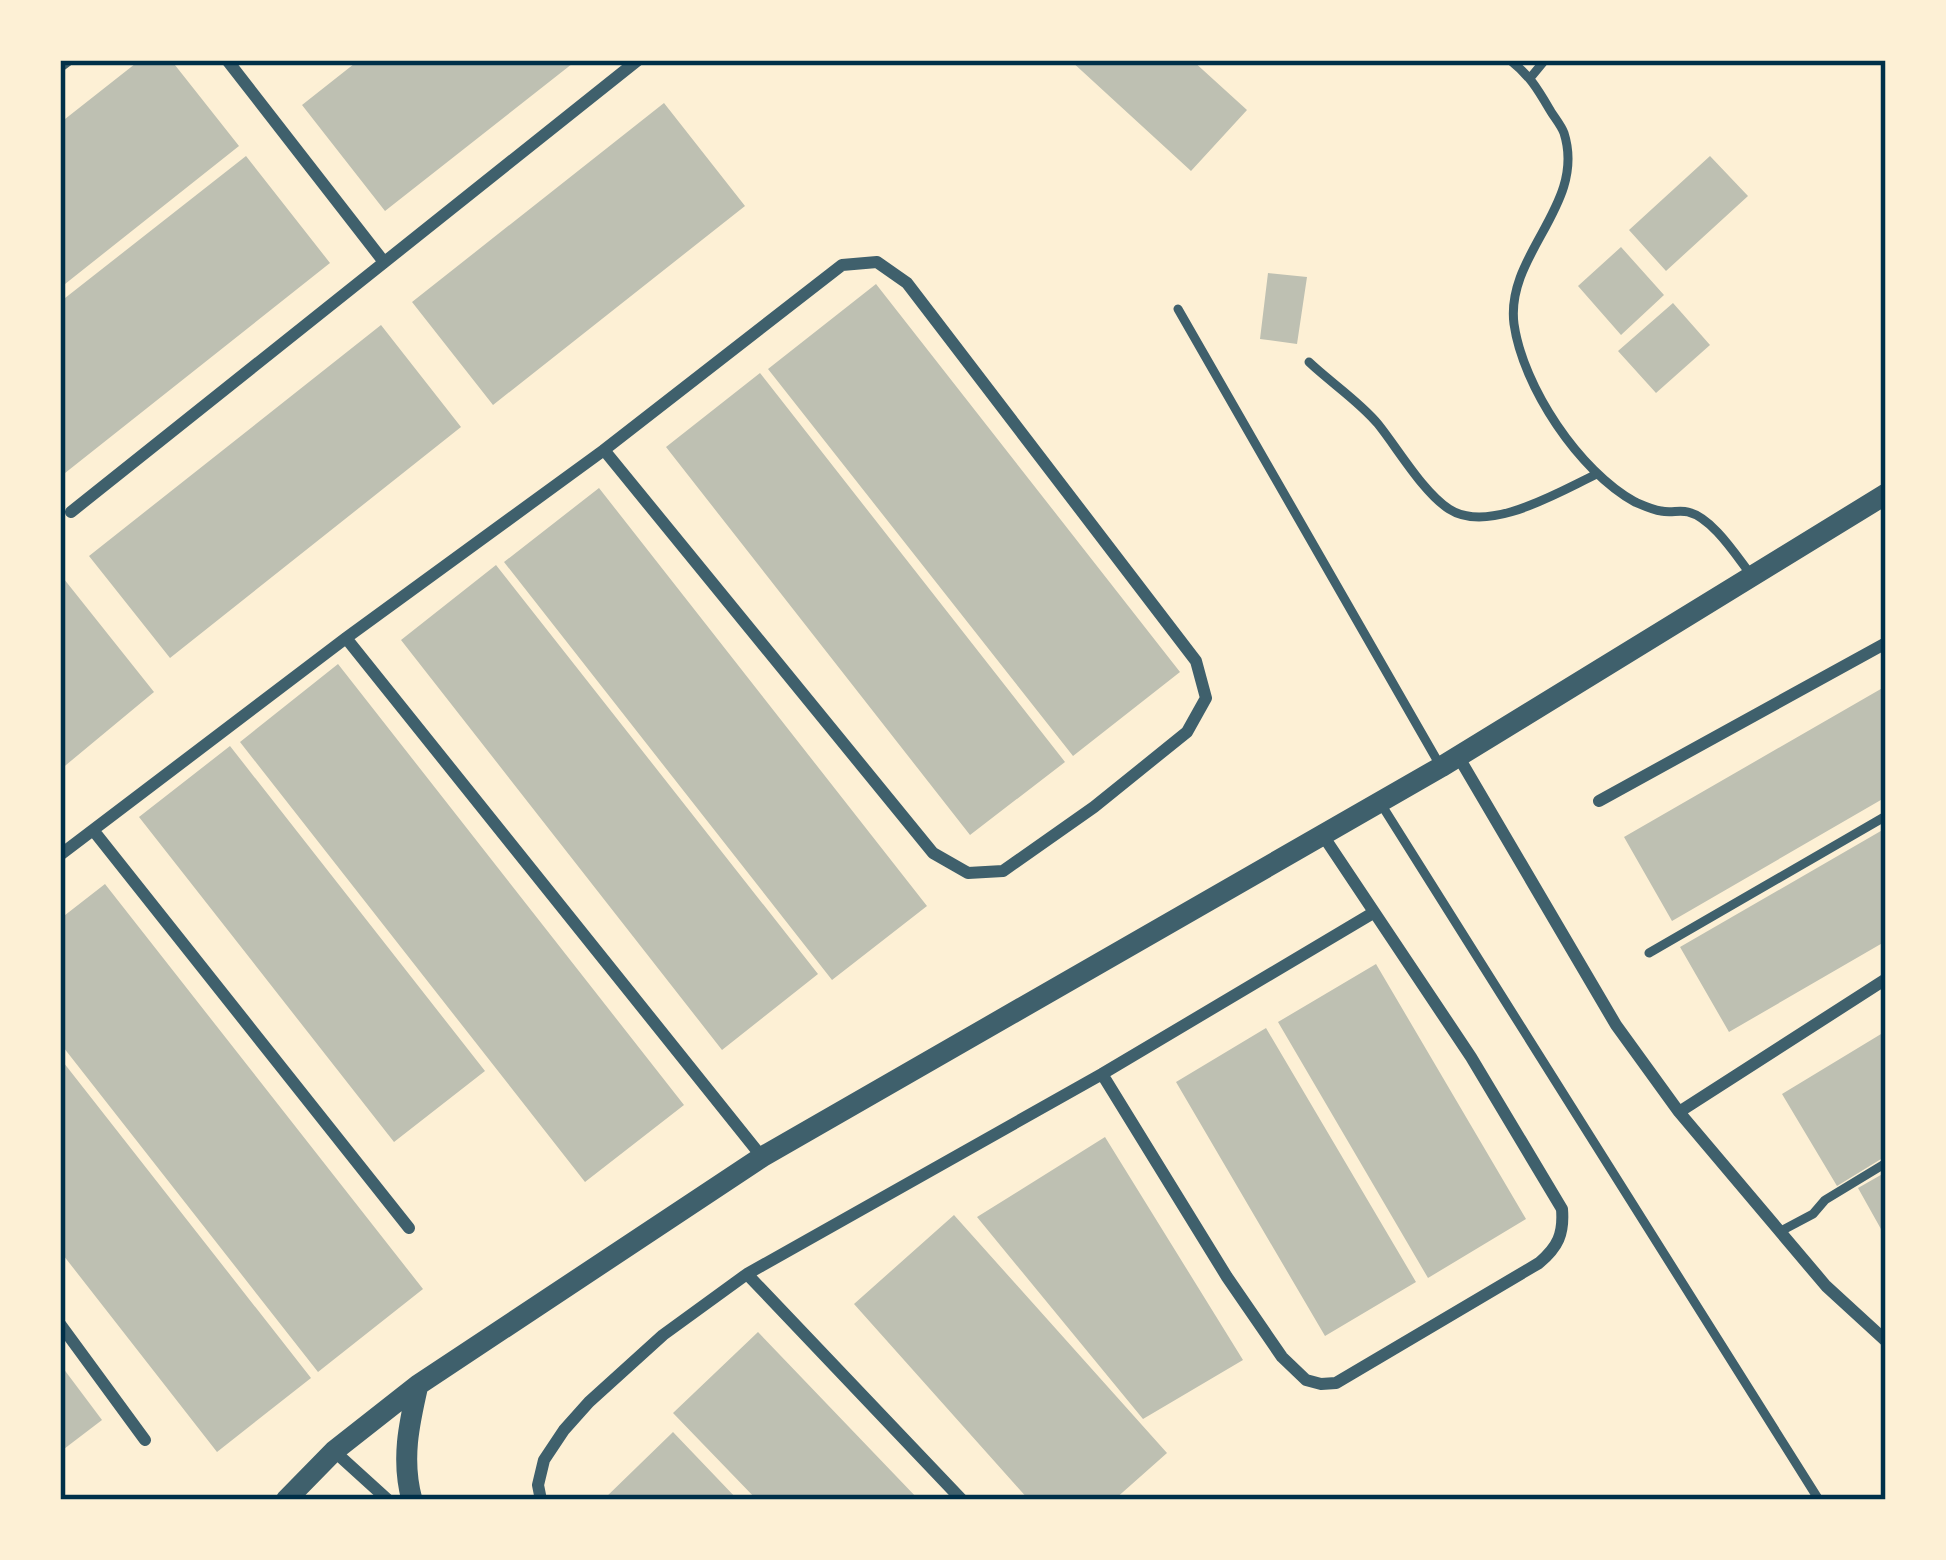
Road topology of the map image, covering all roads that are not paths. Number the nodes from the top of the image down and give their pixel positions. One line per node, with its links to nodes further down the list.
1 (68, 60): 6 (street)
2 (227, 60): 8 (street)
3 (638, 60): 8 (street)
4 (1510, 60): 7 (lane)
5 (1545, 60): 7 (lane)
6 (60, 66)
7 (1531, 77): 12 (lane)
8 (384, 262): 14 (street)
9 (1178, 310): 18 (lane)
10 (1309, 362): 12 (lane)
11 (604, 449): 11 (street); 16 (street)
12 (1597, 474): 15 (lane)
13 (1886, 494): 15 (street)
14 (71, 512)
15 (1752, 576): 18 (street)
16 (346, 638): 22 (street); 30 (street)
17 (1886, 643): 19 (street)
18 (1450, 762): 20 (street); 29 (street)
19 (1599, 801)
20 (1380, 802): 23 (street); 45 (lane)
21 (1886, 816): 26 (lane)
22 (93, 830): 24 (street); 32 (street)
23 (1322, 834): 25 (street); 30 (street)
24 (60, 855)
25 (1373, 913): 28 (street); 28 (street)
26 (1649, 953)
27 (1886, 979): 29 (street)
28 (1102, 1074): 34 (street)
29 (1679, 1112): 33 (street)
30 (762, 1157): 37 (street)
31 (1886, 1163): 33 (lane)
32 (409, 1228)
33 (1779, 1232): 36 (street)
34 (747, 1274): 43 (street); 44 (street)
35 (60, 1324): 38 (street)
36 (1885, 1339)
37 (418, 1385): 39 (street); 42 (street)
38 (145, 1440)
39 (334, 1451): 40 (street); 41 (street)
40 (286, 1500)
41 (388, 1500)
42 (412, 1500)
43 (541, 1500)
44 (962, 1500)
45 (1819, 1500)

